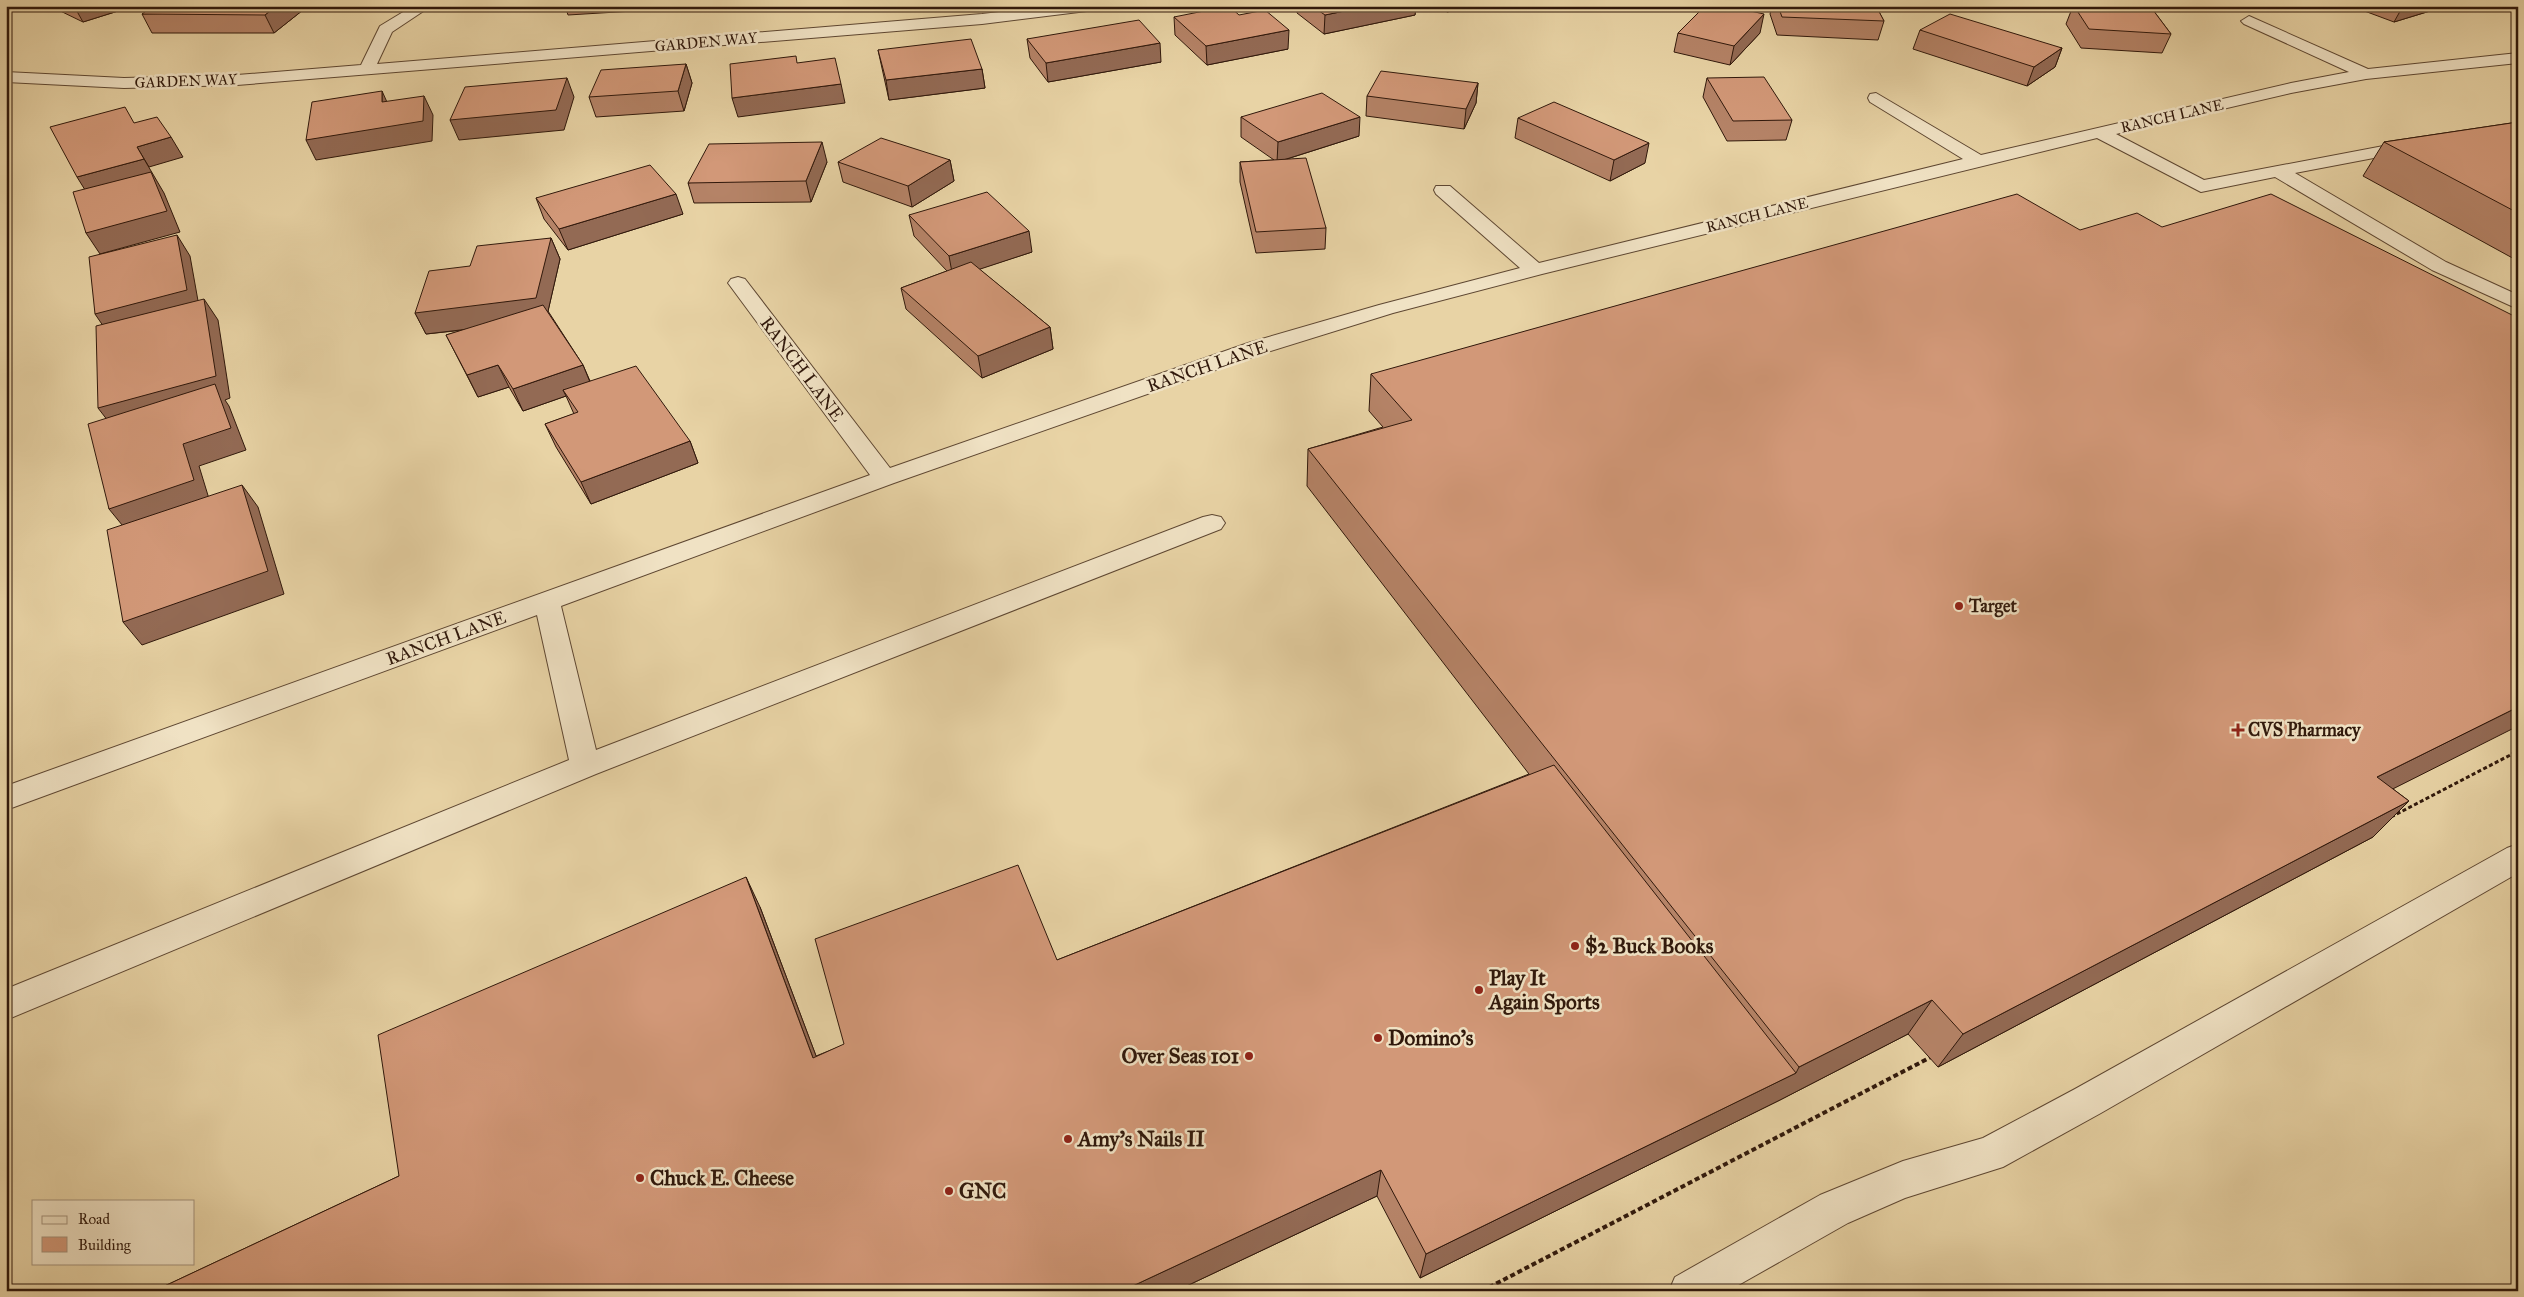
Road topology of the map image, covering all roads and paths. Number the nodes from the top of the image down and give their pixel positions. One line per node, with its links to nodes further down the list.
1 (424, 6): 6 (street)
2 (1087, 6): 3 (street, GARDEN WAY)
3 (1044, 9): 6 (street, GARDEN WAY)
4 (2249, 21): 7 (street)
5 (2518, 58): 7 (street, RANCH LANE)
6 (366, 71): 8 (street, GARDEN WAY)
7 (2366, 74): 10 (street, RANCH LANE)
8 (6, 77)
9 (1876, 98): 12 (street)
10 (2100, 133): 12 (street, RANCH LANE); 13 (street)
11 (2432, 142): 13 (street)
12 (1978, 161): 15 (street, RANCH LANE)
13 (2278, 171): 17 (street)
14 (1443, 190): 15 (street)
15 (1535, 270): 18 (street, RANCH LANE)
16 (738, 283): 18 (street, RANCH LANE)
17 (2518, 303)
18 (885, 478): 20 (street, RANCH LANE)
19 (1212, 522): 22 (street)
20 (546, 602): 22 (street); 23 (street, RANCH LANE)
21 (2518, 751): 24 (path)
22 (586, 766): 26 (street)
23 (6, 798)
24 (2386, 820)
25 (2518, 857): 29 (street)
26 (6, 1005)
27 (1934, 1055): 28 (path)
28 (1482, 1291)
29 (1689, 1291)

